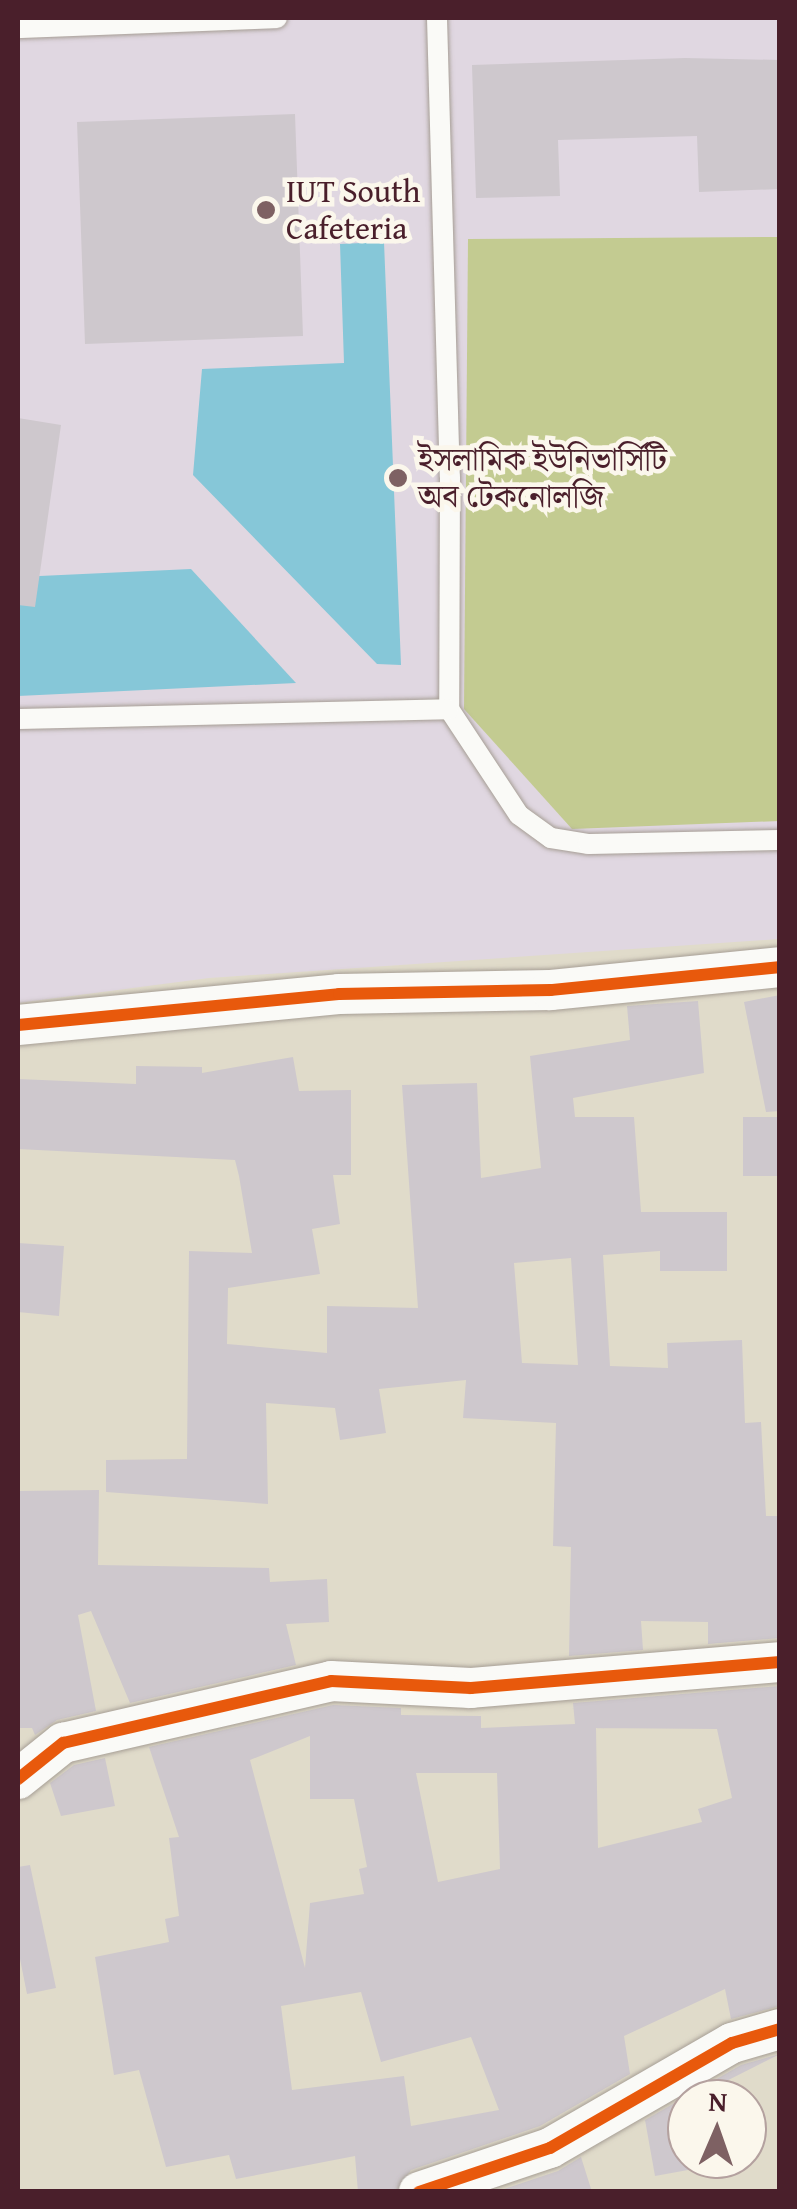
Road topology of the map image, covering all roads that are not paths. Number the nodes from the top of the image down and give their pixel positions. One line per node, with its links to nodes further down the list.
1 (277, 18): 3 (lane)
2 (437, 18): 4 (lane)
3 (18, 28)
4 (449, 710): 5 (lane); 6 (lane)
5 (18, 719)
6 (780, 840)
7 (780, 967): 8 (street)
8 (18, 1025)
9 (780, 1662): 10 (street)
10 (18, 1780)
11 (780, 2029): 12 (street)
12 (418, 2192)

